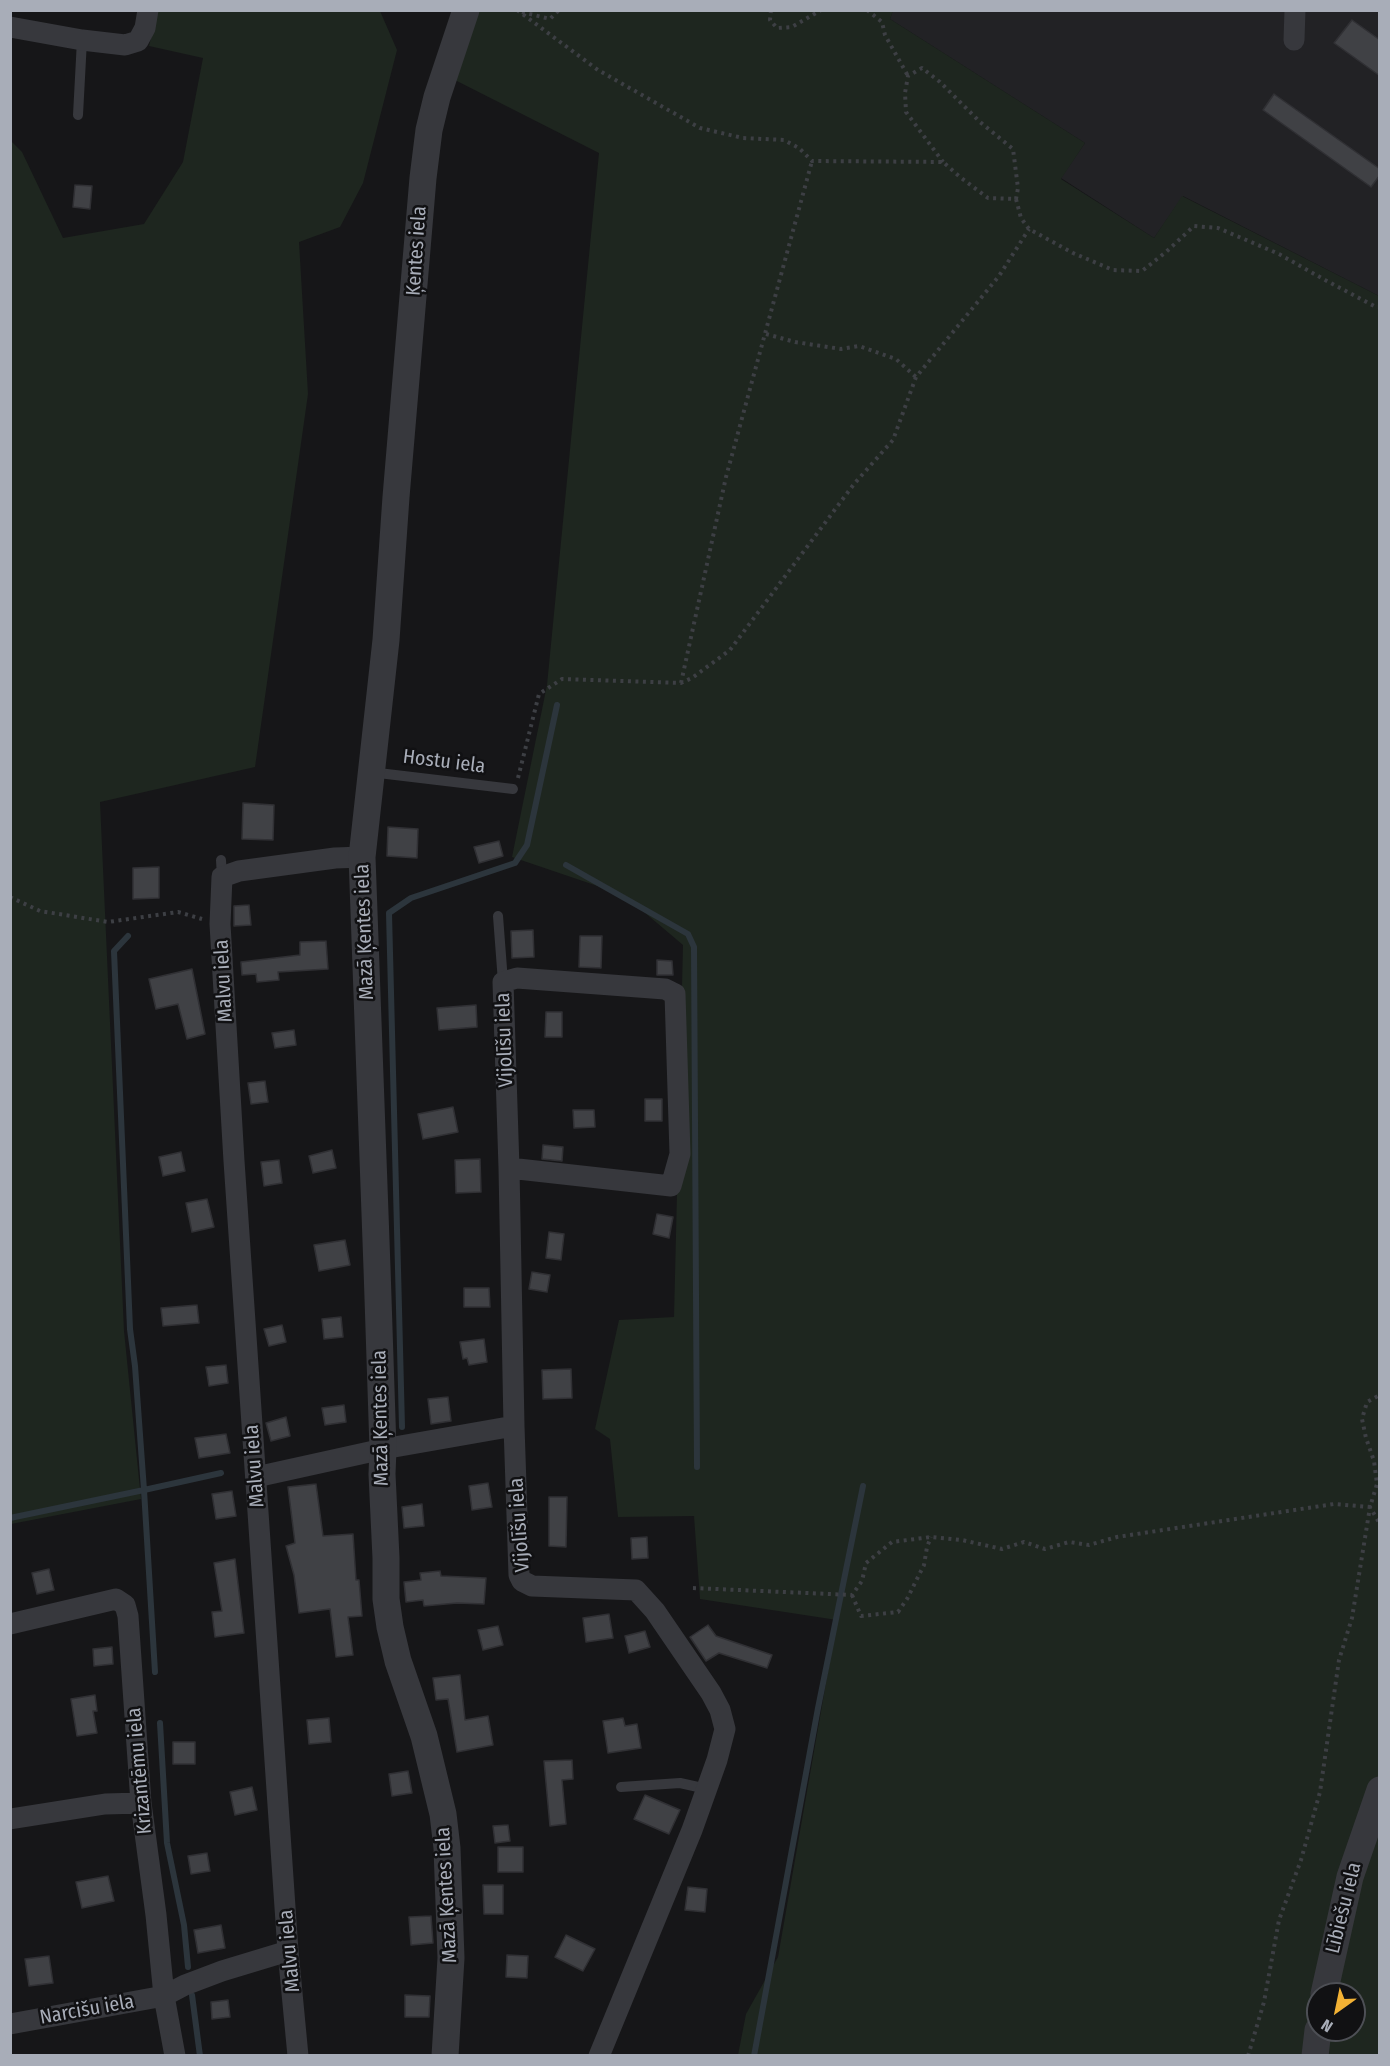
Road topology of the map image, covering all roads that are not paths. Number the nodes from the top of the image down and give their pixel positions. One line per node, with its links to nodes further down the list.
1 (148, 10): 5 (street)
2 (466, 10): 8 (street, Ķentes iela)
3 (1295, 10): 6 (street)
4 (10, 27): 5 (street)
5 (82, 40): 7 (lane)
6 (1294, 40)
7 (78, 115)
8 (370, 772): 9 (lane, Hostu iela); 10 (street, Mazā Ķentes iela)
9 (513, 789)
10 (362, 857): 15 (street, Mazā Ķentes iela); 16 (street, Malvu iela)
11 (498, 916): 12 (lane, Vijolīšu iela)
12 (503, 982): 13 (street, Vijolīšu iela); 13 (street, Vijolīšu iela)
13 (509, 1168): 14 (street, Vijolīšu iela)
14 (514, 1426): 15 (street); 19 (street, Vijolīšu iela)
15 (383, 1449): 16 (street); 29 (street, Mazā Ķentes iela)
16 (256, 1477): 23 (street, Malvu iela)
17 (10, 1624): 21 (street, Krizantēmu iela)
18 (621, 1787): 19 (lane)
19 (707, 1789): 30 (street, Vijolīšu iela)
20 (1380, 1790): 24 (street, Lībiešu iela)
21 (141, 1803): 22 (street); 25 (street, Krizantēmu iela)
22 (10, 1819)
23 (288, 1951): 25 (street, Narcišu iela); 28 (street, Malvu iela)
24 (1327, 1982)
25 (164, 1996): 26 (street, Narcišu iela); 27 (street, Krizantēmu iela)
26 (10, 2024)
27 (175, 2055)
28 (298, 2055)
29 (445, 2055)
30 (599, 2055)

